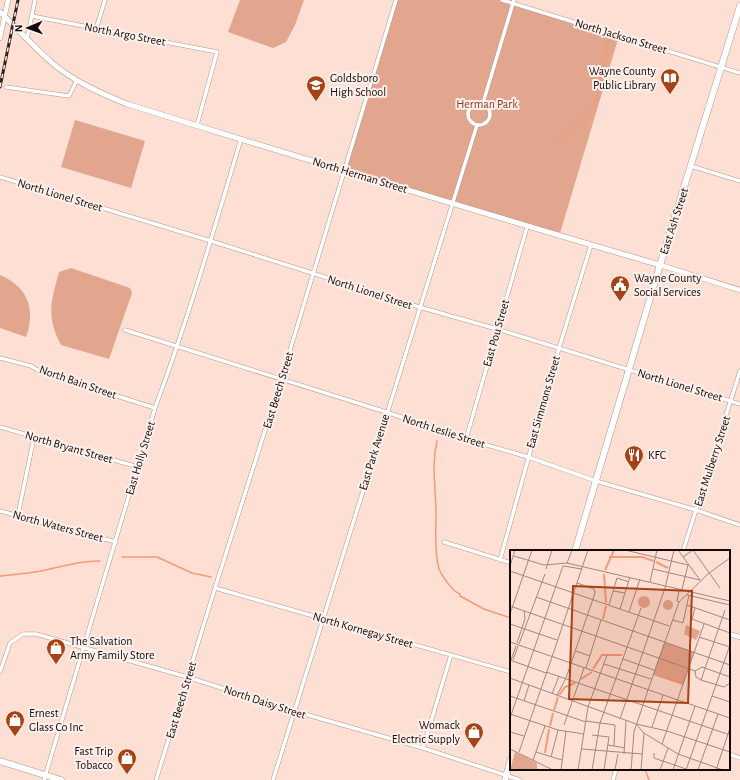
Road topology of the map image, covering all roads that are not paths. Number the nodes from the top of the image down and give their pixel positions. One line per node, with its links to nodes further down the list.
1 (8, 0): 9 (street)
2 (35, 0): 10 (street)
3 (105, 0): 11 (street)
4 (396, 0): 23 (street, East Beech Street)
5 (502, 0): 6 (street, North Jackson Street)
6 (513, 2): 14 (street, North Jackson Street); 18 (street)
7 (740, 6): 14 (main road, East Ash Street)
8 (0, 12): 9 (main road, North Herman Street)
9 (4, 16): 12 (street); 13 (main road, North Herman Street)
10 (32, 16): 11 (street, North Argo Street); 13 (street)
11 (96, 29): 19 (street, North Argo Street)
12 (0, 38)
13 (27, 39): 16 (main road, North Herman Street)
14 (722, 67): 15 (street, North Jackson Street); 22 (main road, East Ash Street)
15 (740, 73)
16 (77, 80): 17 (street); 19 (main road, North Herman Street)
17 (6, 87)
18 (483, 103): 20 (street, East Park Avenue); 20 (street)
19 (197, 125): 21 (main road, North Herman Street)
20 (477, 125): 26 (street, East Park Avenue)
21 (241, 138): 23 (main road, North Herman Street); 28 (street, East Holly Street)
22 (692, 166): 25 (street); 30 (main road, East Ash Street)
23 (345, 171): 26 (main road, North Herman Street); 31 (street, East Beech Street)
24 (0, 176): 28 (street, North Lionel Street)
25 (740, 181)
26 (452, 202): 27 (main road, North Herman Street); 33 (street, East Park Avenue)
27 (527, 227): 29 (main road, North Herman Street); 34 (street, East Pou Street)
28 (211, 241): 31 (street, North Lionel Street); 36 (street, East Holly Street)
29 (591, 245): 30 (main road, North Herman Street); 37 (street, East Simmons Street)
30 (660, 266): 32 (street, North Herman Street); 39 (main road, East Ash Street)
31 (314, 274): 33 (street, North Lionel Street); 41 (street, East Beech Street)
32 (740, 290)
33 (419, 307): 34 (street, North Lionel Street); 45 (street, East Park Avenue)
34 (497, 329): 37 (street, North Lionel Street); 48 (street, East Pou Street)
35 (125, 330): 36 (street, North Leslie Street)
36 (177, 346): 41 (street, North Leslie Street); 44 (street, East Holly Street)
37 (559, 348): 39 (street, North Lionel Street); 49 (street, East Simmons Street)
38 (0, 358): 44 (street, North Bain Street)
39 (630, 369): 42 (street, North Lionel Street); 51 (main road, East Ash Street)
40 (740, 372): 42 (street, East Mulberry Street)
41 (281, 380): 45 (street, North Leslie Street); 62 (street, East Beech Street)
42 (731, 401): 43 (street, North Lionel Street); 52 (street, East Mulberry Street)
43 (740, 404)
44 (155, 408): 50 (street, East Holly Street)
45 (386, 412): 48 (street, North Leslie Street); 63 (street, East Park Avenue)
46 (0, 427): 47 (street, North Bryant Street)
47 (34, 437): 50 (street, North Bryant Street); 54 (street)
48 (466, 439): 49 (street, North Leslie Street)
49 (528, 457): 51 (street, North Leslie Street); 60 (street, East Simmons Street)
50 (138, 467): 56 (street, East Holly Street)
51 (596, 481): 52 (street, North Leslie Street); 58 (main road, East Ash Street)
52 (696, 510): 55 (street, North Leslie Street); 59 (street, East Mulberry Street)
53 (0, 511): 54 (street, North Waters Street)
54 (18, 515): 56 (street, North Waters Street)
55 (740, 524)
56 (116, 542): 66 (street, East Holly Street)
57 (444, 542): 60 (street)
58 (575, 550)
59 (683, 550)
60 (500, 560): 61 (street)
61 (510, 563)
62 (215, 588): 63 (street, North Kornegay Street); 70 (street, East Beech Street)
63 (323, 618): 67 (street, North Kornegay Street); 71 (street, East Park Avenue)
64 (730, 634): 65 (street)
65 (740, 637)
66 (83, 648): 68 (street, North Daisy Street); 70 (street, North Daisy Street); 78 (street, East Holly Street)
67 (451, 655): 69 (street, North Kornegay Street); 72 (street)
68 (0, 672)
69 (510, 672)
70 (188, 677): 71 (street, North Daisy Street); 81 (street, East Beech Street)
71 (294, 711): 72 (street, North Daisy Street); 82 (street, East Park Avenue)
72 (423, 748): 79 (street, North Daisy Street)
73 (730, 754): 74 (street)
74 (740, 758)
75 (0, 761): 78 (main road)
76 (510, 762): 79 (main road)
77 (616, 770): 84 (street)
78 (45, 778): 80 (main road)
79 (505, 778): 83 (street, North Daisy Street)
80 (61, 780)
81 (156, 780)
82 (273, 780)
83 (520, 780)
84 (613, 780)

